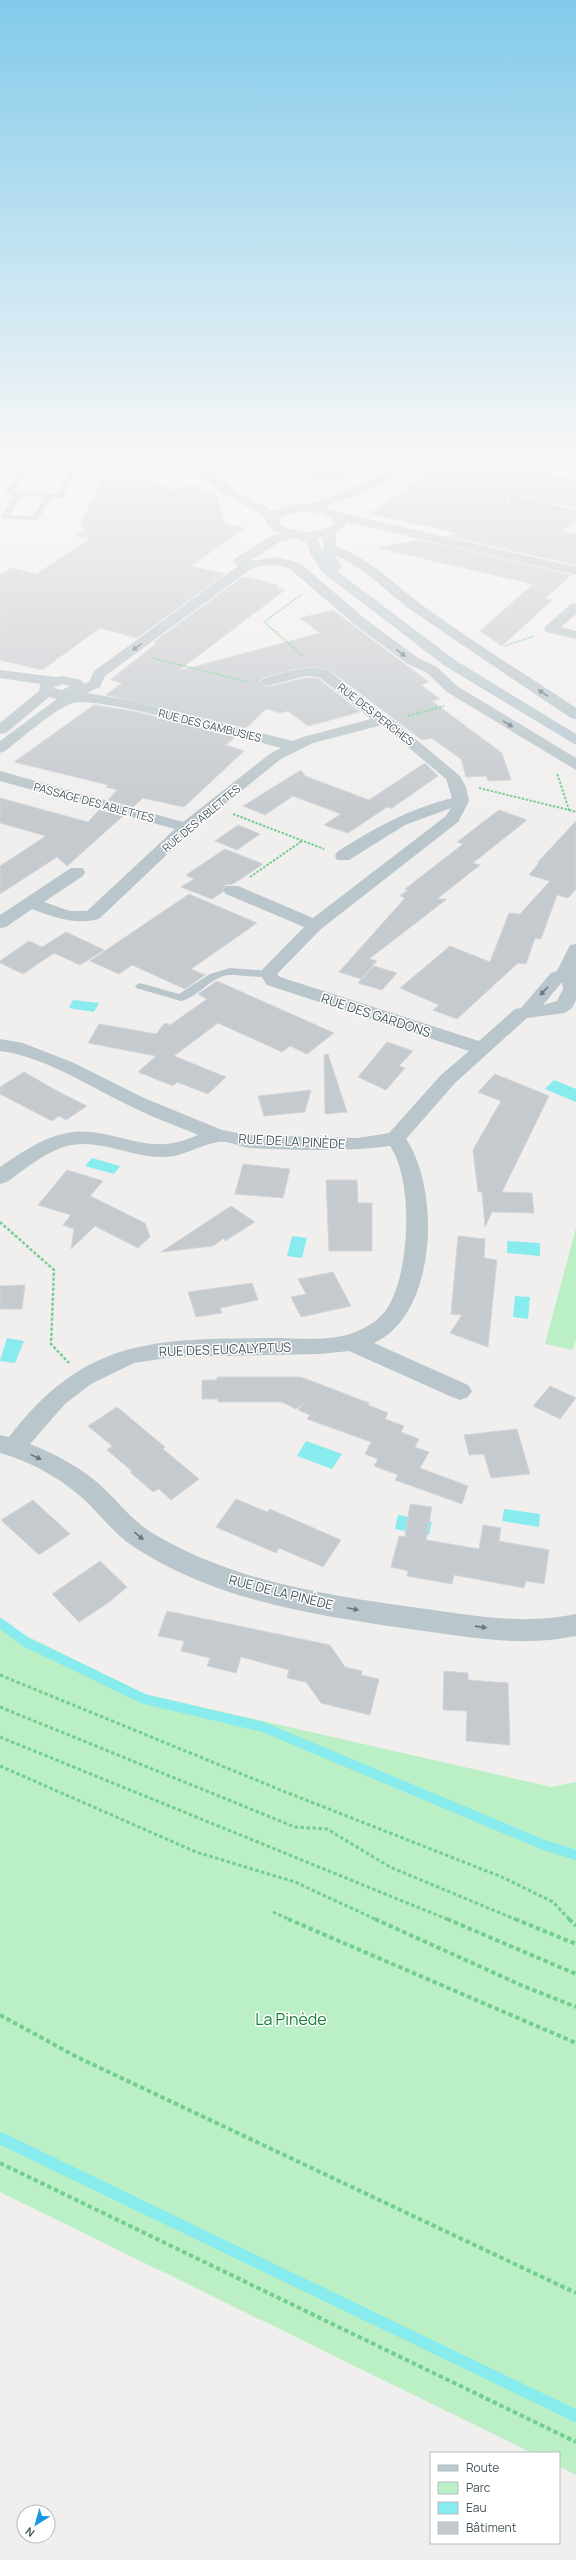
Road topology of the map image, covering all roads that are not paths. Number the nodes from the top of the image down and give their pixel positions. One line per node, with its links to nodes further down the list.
1 (213, 577): 8 (street)
2 (216, 577): 8 (street)
3 (230, 577): 15 (street, one-way to 15)
4 (308, 577): 11 (street, one-way to 4)
5 (337, 577): 10 (street)
6 (348, 577): 16 (street)
7 (379, 577): 17 (street, one-way to 7)
8 (206, 584): 15 (street)
9 (576, 607): 12 (street)
10 (384, 614): 11 (street); 16 (street)
11 (359, 621): 23 (street, one-way to 23)
12 (576, 635)
13 (0, 674): 15 (street)
14 (266, 682): 18 (street, RUE DES PERCHES)
15 (66, 689): 19 (street); 21 (street, RUE DES GAMBUSIES); 22 (street)
16 (503, 694): 20 (street)
17 (576, 715)
18 (385, 721): 21 (street, RUE DES ABLETTES); 25 (street, RUE DES PERCHES)
19 (0, 731)
20 (576, 740)
21 (293, 746): 26 (street, RUE DES ABLETTES)
22 (0, 748)
23 (576, 765)
24 (0, 776): 26 (street, PASSAGE DES ABLETTES)
25 (461, 801): 27 (street); 32 (street)
26 (188, 828): 30 (street, RUE DES ABLETTES)
27 (343, 856)
28 (77, 872): 30 (street)
29 (232, 890): 32 (street)
30 (31, 903): 31 (street)
31 (0, 923)
32 (315, 925): 34 (street)
33 (576, 948): 37 (street)
34 (271, 978): 35 (lane); 37 (street, RUE DES GARDONS)
35 (140, 986)
36 (2, 1048): 38 (street, RUE DE LA PINÈDE)
37 (480, 1048): 39 (street)
38 (217, 1135): 39 (street, RUE DE LA PINÈDE); 40 (street)
39 (395, 1139): 41 (street, RUE DES EUCALYPTUS)
40 (0, 1177)
41 (351, 1342): 42 (street); 43 (street, RUE DES EUCALYPTUS)
42 (460, 1390)
43 (7, 1446): 44 (street, RUE DE LA PINÈDE, one-way to 44)
44 (576, 1626)

